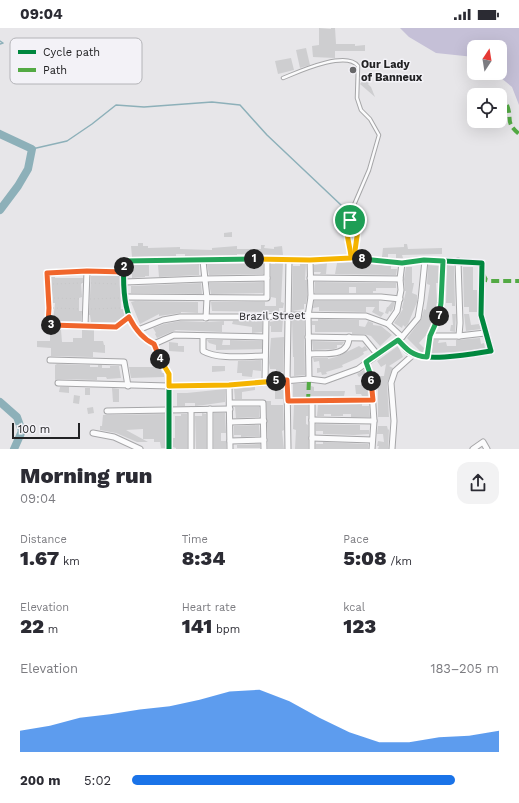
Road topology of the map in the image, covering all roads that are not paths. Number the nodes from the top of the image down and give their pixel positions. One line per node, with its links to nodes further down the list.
1 (283, 78): 2 (lane)
2 (350, 220): 3 (lane); 3 (lane)
3 (353, 258): 6 (street); 11 (street)
4 (267, 259): 5 (street); 8 (street); 14 (street)
5 (289, 260): 6 (street); 23 (street)
6 (310, 260): 15 (street)
7 (424, 260): 9 (street); 11 (street); 38 (street)
8 (203, 261): 13 (street); 16 (street)
9 (443, 261): 10 (street); 33 (street)
10 (458, 261): 31 (street); 34 (street)
11 (402, 263): 17 (street)
12 (87, 271): 13 (street); 29 (street); 29 (street)
13 (124, 272): 18 (street)
14 (267, 278): 16 (street); 21 (street)
15 (310, 278): 17 (street); 20 (street)
16 (204, 279): 18 (street); 21 (street)
17 (400, 279): 22 (street)
18 (125, 282): 19 (street)
19 (126, 297): 21 (street); 25 (street)
20 (311, 297): 22 (street); 24 (street)
21 (207, 298): 27 (street)
22 (400, 299): 28 (street)
23 (287, 315): 24 (street, Brazil Street); 26 (street, Brazil Street); 48 (street)
24 (308, 316): 28 (street, Brazil Street); 36 (street)
25 (129, 317): 29 (street); 30 (street)
26 (266, 317): 27 (street, Brazil Street); 35 (street)
27 (206, 318): 30 (street, Brazil Street)
28 (388, 324): 38 (street, Brazil Street)
29 (85, 326)
30 (138, 330): 39 (street)
31 (486, 333): 34 (street); 44 (street)
32 (202, 336): 35 (street); 39 (street); 43 (street)
33 (430, 336): 34 (street); 44 (street)
34 (459, 336)
35 (265, 337): 43 (street)
36 (308, 337): 37 (street); 40 (street)
37 (350, 337): 40 (street); 41 (street)
38 (400, 339): 41 (street); 42 (street, Brazil Street)
39 (154, 344): 53 (street)
40 (309, 354): 47 (street)
41 (377, 354): 46 (street)
42 (414, 354): 44 (street); 81 (street)
43 (265, 356): 49 (street)
44 (427, 357)
45 (50, 360): 52 (street)
46 (366, 362): 47 (street); 54 (street)
47 (309, 379): 48 (street)
48 (287, 380): 49 (street); 55 (street)
49 (265, 382): 51 (street)
50 (58, 383): 52 (street)
51 (229, 385): 53 (street); 57 (street)
52 (128, 386): 53 (street)
53 (169, 386): 62 (street)
54 (373, 400): 56 (street); 65 (street)
55 (288, 401): 56 (street); 78 (street)
56 (312, 402): 63 (street)
57 (230, 403): 59 (street); 64 (street)
58 (210, 409): 59 (street); 60 (street); 75 (street)
59 (230, 409): 66 (street)
60 (191, 410): 62 (street); 74 (street)
61 (107, 411): 62 (street)
62 (170, 411): 73 (street)
63 (312, 420): 65 (street); 68 (street)
64 (264, 421): 66 (street); 69 (street)
65 (374, 421): 70 (street)
66 (230, 422): 71 (street)
67 (93, 433): 72 (street)
68 (312, 438): 70 (street); 79 (street)
69 (264, 440): 71 (street); 77 (street)
70 (372, 440): 80 (street)
71 (230, 441): 76 (street)
72 (140, 449)
73 (169, 449)
74 (191, 449)
75 (210, 449)
76 (230, 449)
77 (264, 449)
78 (288, 449)
79 (312, 449)
80 (372, 449)
81 (392, 449)
82 (473, 449): 83 (street)
83 (487, 449)

